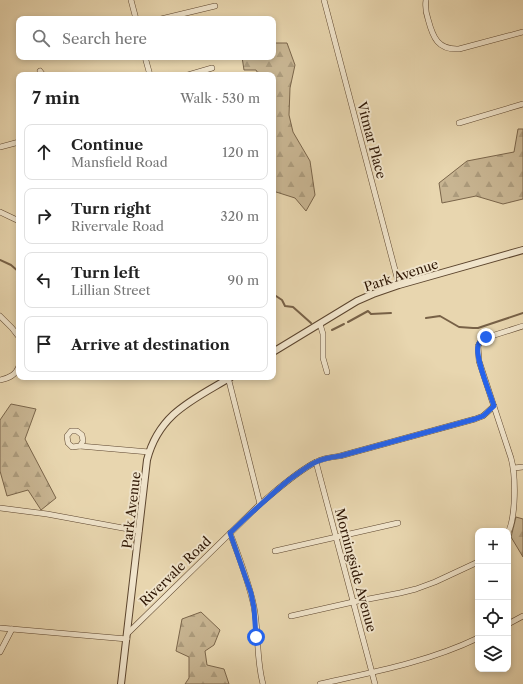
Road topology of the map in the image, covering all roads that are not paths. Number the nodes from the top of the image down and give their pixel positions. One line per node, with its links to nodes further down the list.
1 (131, 0): 5 (street)
2 (324, 0): 19 (street, Vitmar Place)
3 (426, 0): 7 (street)
4 (215, 6): 6 (street)
5 (135, 16)
6 (174, 16)
7 (523, 32)
8 (147, 60): 10 (street)
9 (212, 68): 11 (street)
10 (149, 72)
11 (201, 72)
12 (523, 104): 13 (street)
13 (459, 123)
14 (16, 143): 15 (street)
15 (0, 147)
16 (0, 212): 17 (street)
17 (16, 220)
18 (523, 250): 19 (street, Park Avenue)
19 (399, 285): 21 (street, Park Avenue)
20 (0, 316): 23 (street)
21 (320, 324): 24 (street, Park Avenue); 26 (street)
22 (523, 326): 30 (street)
23 (16, 333)
24 (276, 350)
25 (16, 372): 27 (street)
26 (327, 372)
27 (0, 380)
28 (226, 380): 32 (street, Park Avenue)
29 (229, 380): 36 (street)
30 (494, 406): 33 (street, Rivervale Road); 35 (street)
31 (80, 446): 32 (street)
32 (149, 452): 40 (street, Park Avenue)
33 (316, 462): 36 (street, Rivervale Road); 42 (street, Morningside Avenue)
34 (523, 467): 35 (street)
35 (514, 468): 39 (street)
36 (260, 504): 41 (street, Rivervale Road)
37 (0, 508): 40 (street)
38 (398, 523): 42 (street)
39 (510, 528)
40 (139, 531): 51 (street, Park Avenue)
41 (230, 533): 51 (street, Rivervale Road); 56 (street)
42 (336, 537): 43 (street); 45 (street, Morningside Avenue)
43 (275, 551)
44 (475, 563): 45 (street)
45 (353, 602): 46 (street); 54 (street, Morningside Avenue)
46 (291, 616)
47 (523, 616): 48 (street)
48 (511, 622)
49 (0, 628): 50 (street)
50 (12, 629): 51 (street); 53 (street)
51 (127, 636): 55 (street, Park Avenue)
52 (475, 639): 54 (street)
53 (0, 652)
54 (372, 672): 57 (street); 58 (street, Morningside Avenue)
55 (121, 684)
56 (263, 684)
57 (320, 684)
58 (375, 684)

